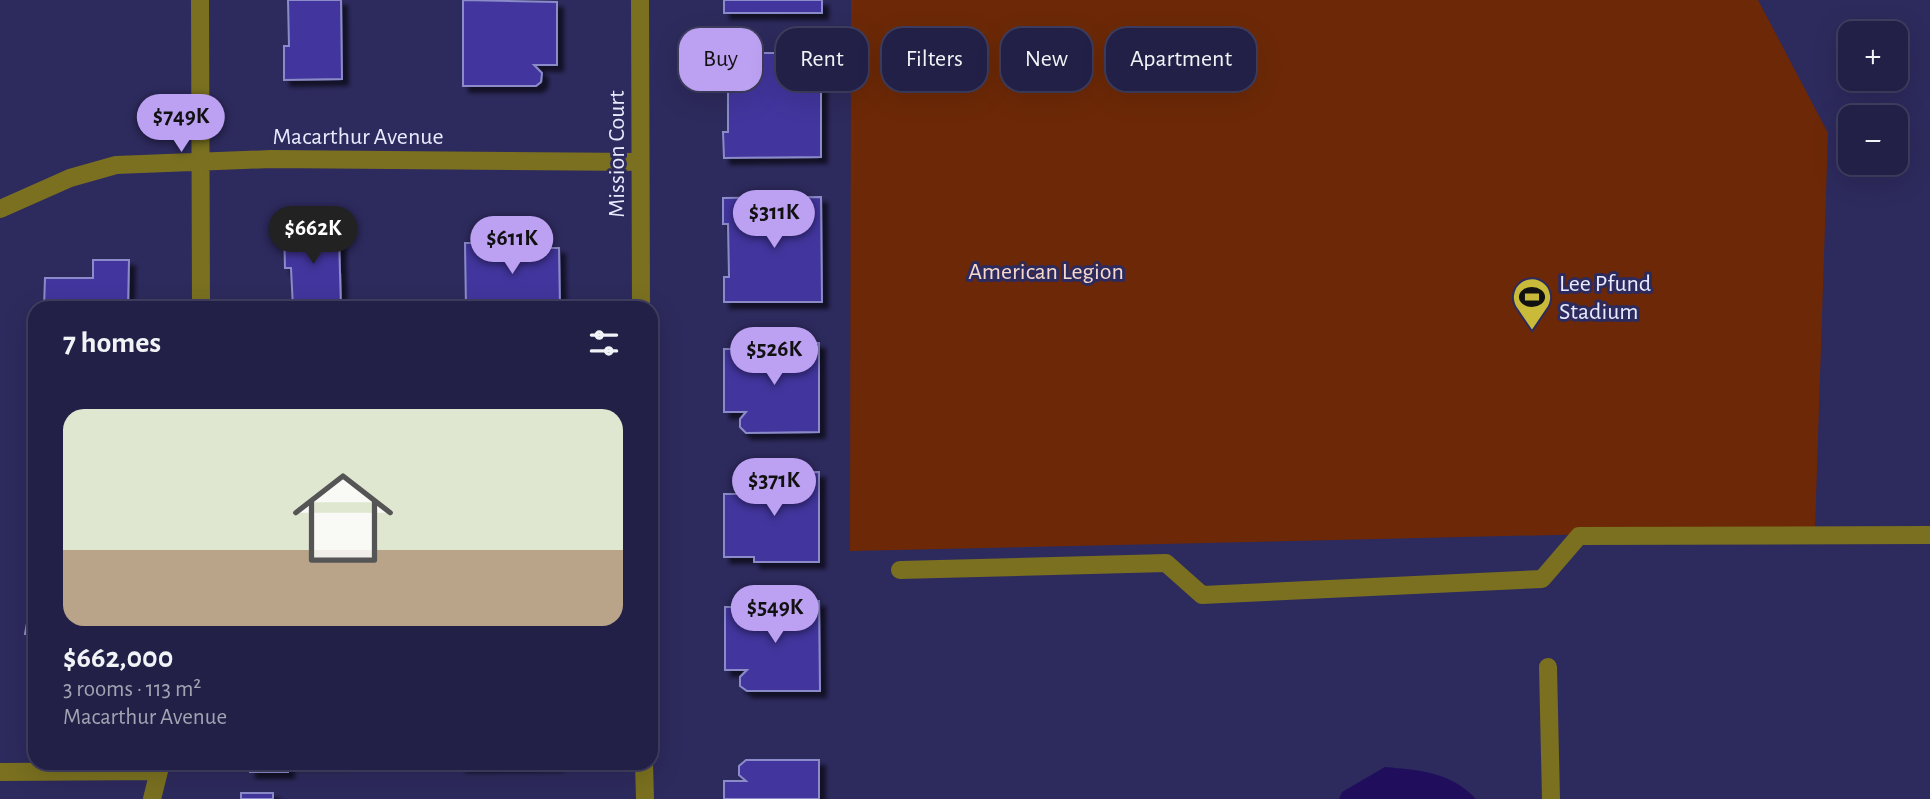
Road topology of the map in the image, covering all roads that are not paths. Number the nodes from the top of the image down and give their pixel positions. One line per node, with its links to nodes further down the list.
1 (200, 0): 3 (street)
2 (640, 0): 4 (street, Mission Court)
3 (200, 162): 4 (street, Macarthur Avenue); 5 (street, Macarthur Avenue); 6 (street)
4 (640, 162): 7 (street, Mission Court)
5 (0, 209)
6 (201, 301)
7 (641, 301)
8 (1930, 535): 9 (street)
9 (900, 570)
10 (1548, 667): 17 (street)
11 (64, 770): 14 (street)
12 (159, 770): 15 (street)
13 (644, 770): 16 (street)
14 (0, 772)
15 (152, 799)
16 (645, 799)
17 (1551, 799)

